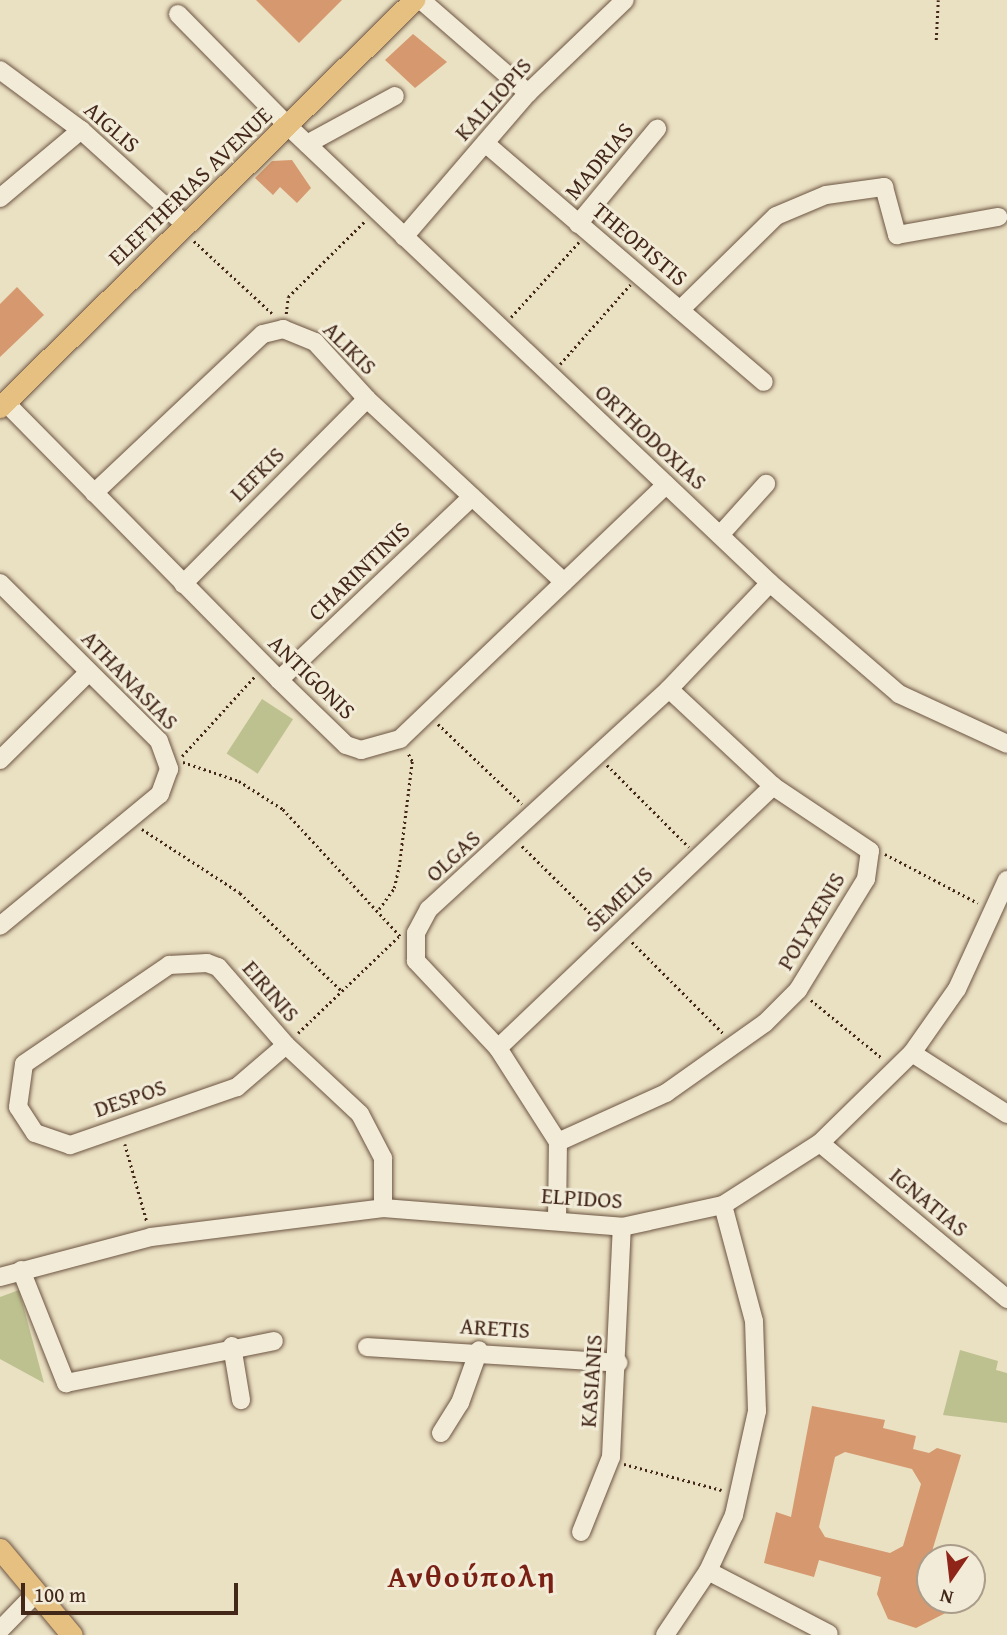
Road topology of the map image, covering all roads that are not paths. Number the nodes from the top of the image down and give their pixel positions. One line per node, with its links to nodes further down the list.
1 (414, 0): 8 (main road, ELEFTHERIAS AVENUE)
2 (421, 0): 6 (street)
3 (625, 0): 6 (street, KALLIOPIS)
4 (178, 14): 8 (street, ORTHODOXIAS)
5 (0, 70): 10 (street, AIGLIS)
6 (528, 93): 12 (street, KALLIOPIS)
7 (395, 96): 11 (street)
8 (289, 127): 11 (street, ORTHODOXIAS); 15 (main road, ELEFTHERIAS AVENUE)
9 (657, 129): 16 (street, MADRIAS)
10 (80, 130): 13 (street); 15 (street, AIGLIS)
11 (307, 144): 17 (street, ORTHODOXIAS)
12 (485, 144): 16 (street, THEOPISTIS); 17 (street, KALLIOPIS)
13 (0, 198)
14 (998, 217): 18 (street)
15 (185, 228): 21 (main road, ELEFTHERIAS AVENUE)
16 (583, 228): 18 (street, THEOPISTIS)
17 (404, 237): 23 (street, ORTHODOXIAS)
18 (680, 310): 19 (street, THEOPISTIS)
19 (764, 382)
20 (367, 399): 24 (street, ALIKIS); 25 (street, ALIKIS); 30 (street, LEFKIS)
21 (2, 405): 24 (street, ANTIGONIS)
22 (766, 484): 26 (street)
23 (667, 485): 26 (street, ORTHODOXIAS); 27 (street, ANTIGONIS)
24 (94, 493): 30 (street, ANTIGONIS)
25 (471, 497): 27 (street, ALIKIS); 32 (street, CHARINTINIS)
26 (720, 535): 29 (street, ORTHODOXIAS)
27 (564, 582): 32 (street, ANTIGONIS)
28 (0, 583): 31 (street, ATHANASIAS)
29 (771, 583): 33 (street, OLGAS); 34 (street, ORTHODOXIAS)
30 (183, 584): 32 (street, ANTIGONIS)
31 (89, 671): 35 (street); 38 (street, ATHANASIAS)
32 (279, 680)
33 (669, 689): 36 (street); 40 (street, OLGAS)
34 (1007, 744)
35 (0, 760)
36 (773, 786): 40 (street, SEMELIS); 44 (street, POLYXENIS)
37 (1007, 880): 41 (street, ELPIDOS)
38 (0, 926)
39 (286, 1045): 42 (street, DESPOS); 42 (street, EIRINIS); 47 (street, EIRINIS)
40 (498, 1048): 44 (street)
41 (912, 1053): 43 (street); 45 (street, ELPIDOS)
42 (18, 1078)
43 (1007, 1114)
44 (558, 1142): 48 (street)
45 (820, 1143): 46 (street, ELPIDOS); 52 (street, IGNATIAS)
46 (723, 1205): 49 (street, ELPIDOS); 62 (street)
47 (383, 1208): 48 (street, ELPIDOS); 50 (street, ELPIDOS)
48 (556, 1220): 49 (street, ELPIDOS)
49 (622, 1227): 57 (street, KASIANIS)
50 (21, 1270): 51 (street, ELPIDOS); 54 (street)
51 (0, 1277)
52 (1007, 1298)
53 (274, 1341): 54 (street)
54 (232, 1346): 58 (street)
55 (367, 1347): 56 (street, ARETIS)
56 (479, 1350): 57 (street, ARETIS); 59 (street)
57 (618, 1363): 60 (street, KASIANIS)
58 (241, 1400)
59 (441, 1433)
60 (581, 1532)
61 (0, 1549): 63 (main road)
62 (708, 1571): 65 (street); 67 (street)
63 (34, 1595): 64 (street); 66 (main road)
64 (0, 1630)
65 (829, 1634)
66 (72, 1635)
67 (665, 1635)

